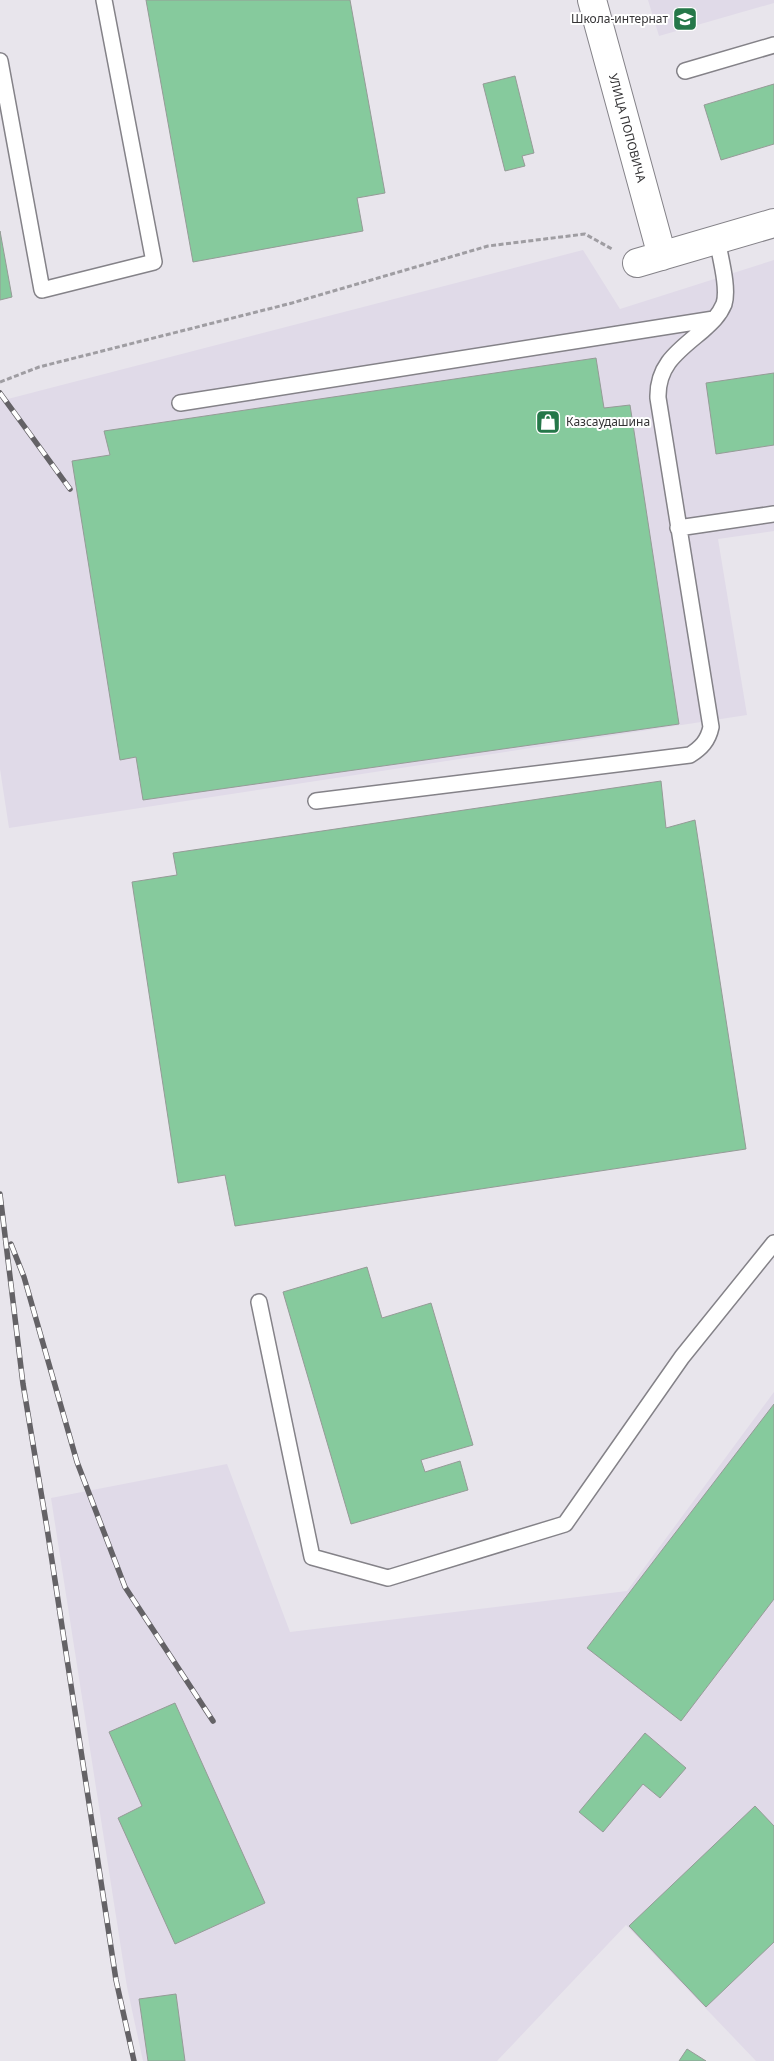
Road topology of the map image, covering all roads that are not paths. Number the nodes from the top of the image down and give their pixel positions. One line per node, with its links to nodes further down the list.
1 (104, 0): 4 (lane)
2 (592, 0): 7 (street, УЛИЦА ПОПОВИЧА)
3 (774, 45): 5 (lane)
4 (0, 61)
5 (685, 71)
6 (774, 223): 7 (street)
7 (717, 240): 8 (lane)
8 (716, 319): 9 (lane); 11 (lane)
9 (180, 403)
10 (774, 514): 11 (lane)
11 (678, 528): 12 (lane)
12 (316, 801)
13 (774, 1243): 14 (lane)
14 (258, 1302)

